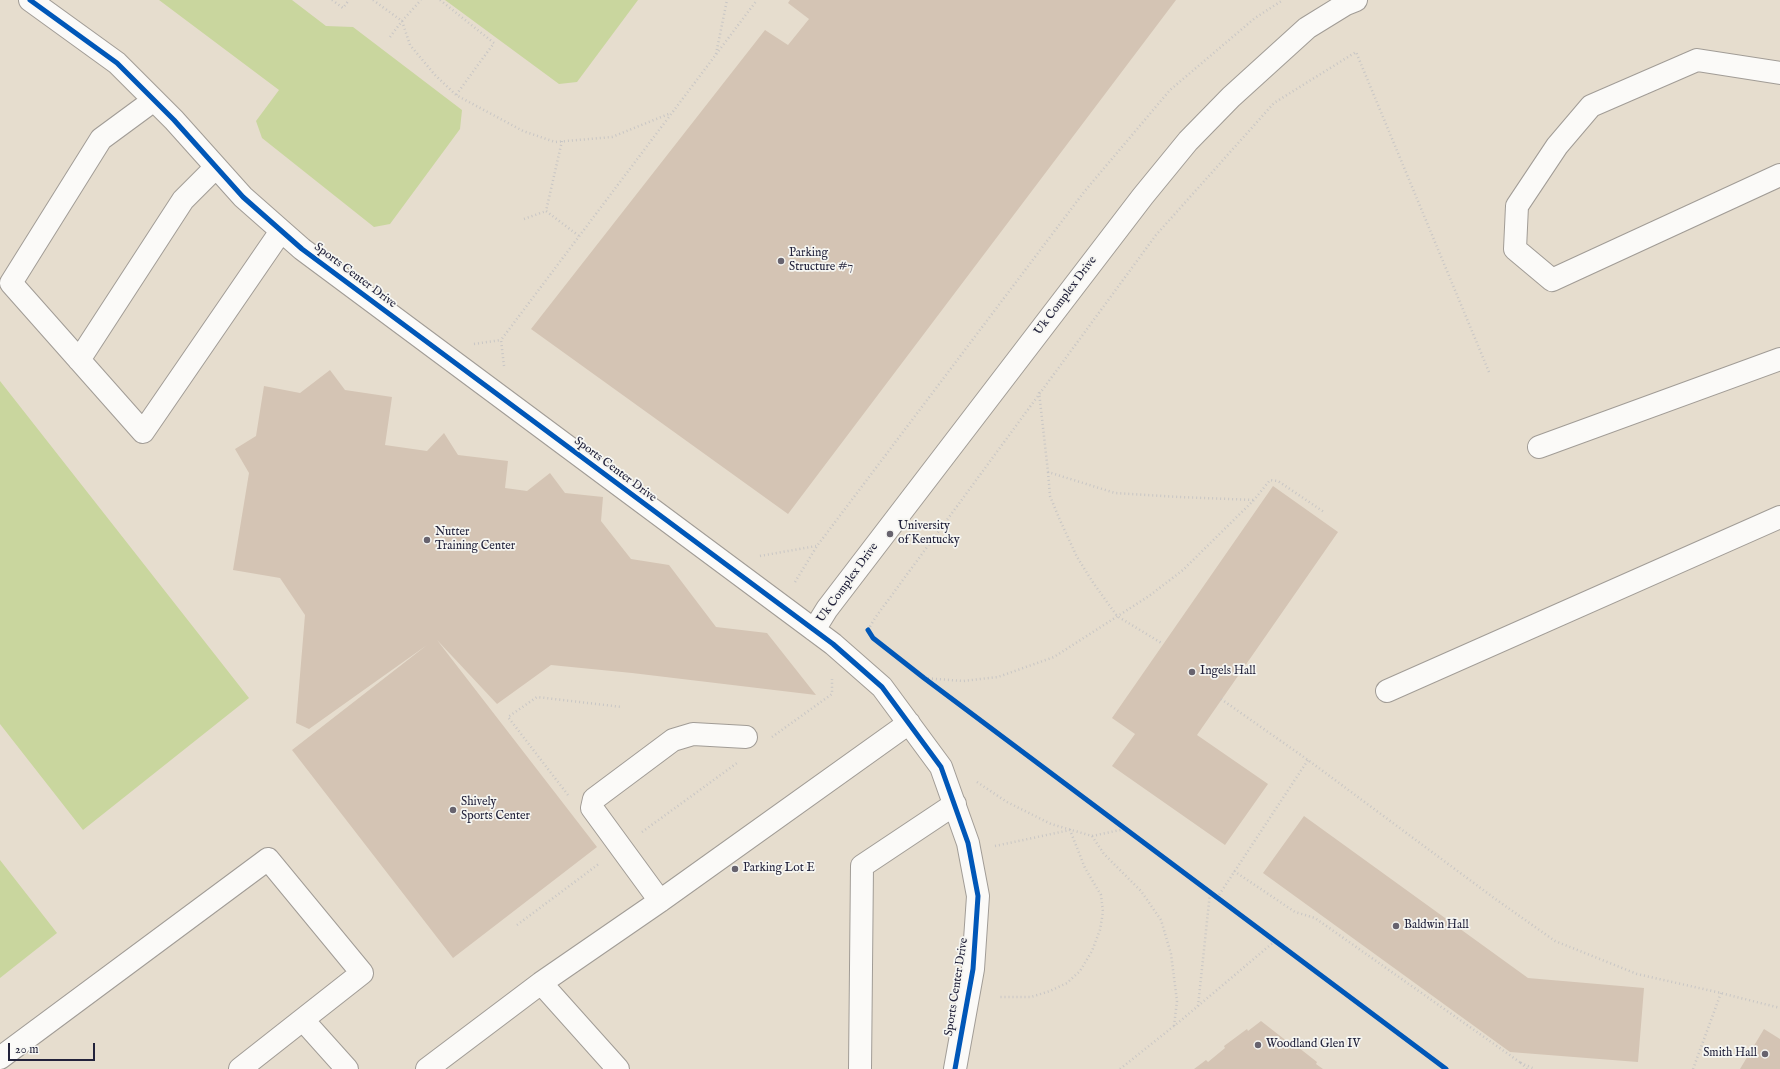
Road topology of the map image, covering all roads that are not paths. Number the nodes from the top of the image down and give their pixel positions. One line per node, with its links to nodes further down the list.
1 (30, 0): 4 (street, Sports Center Drive)
2 (1356, 0): 12 (street, Uk Complex Drive)
3 (1780, 73): 6 (street)
4 (154, 100): 5 (street, Sports Center Drive); 9 (street)
5 (216, 167): 7 (street, Sports Center Drive); 9 (street)
6 (1780, 176)
7 (281, 230): 9 (street); 12 (street, Sports Center Drive)
8 (1780, 359): 10 (street)
9 (79, 360)
10 (1539, 447)
11 (1780, 517): 13 (street)
12 (814, 630): 14 (street, Sports Center Drive)
13 (1387, 691)
14 (909, 723): 16 (street, Sports Center Drive); 17 (street)
15 (746, 737): 17 (street)
16 (955, 804): 25 (street); 26 (street, Sports Center Drive)
17 (660, 901): 18 (street)
18 (542, 983): 23 (street); 24 (street)
19 (303, 1020): 20 (street); 21 (street); 22 (street)
20 (0, 1058)
21 (240, 1069)
22 (347, 1069)
23 (427, 1069)
24 (618, 1069)
25 (860, 1069)
26 (955, 1069)

